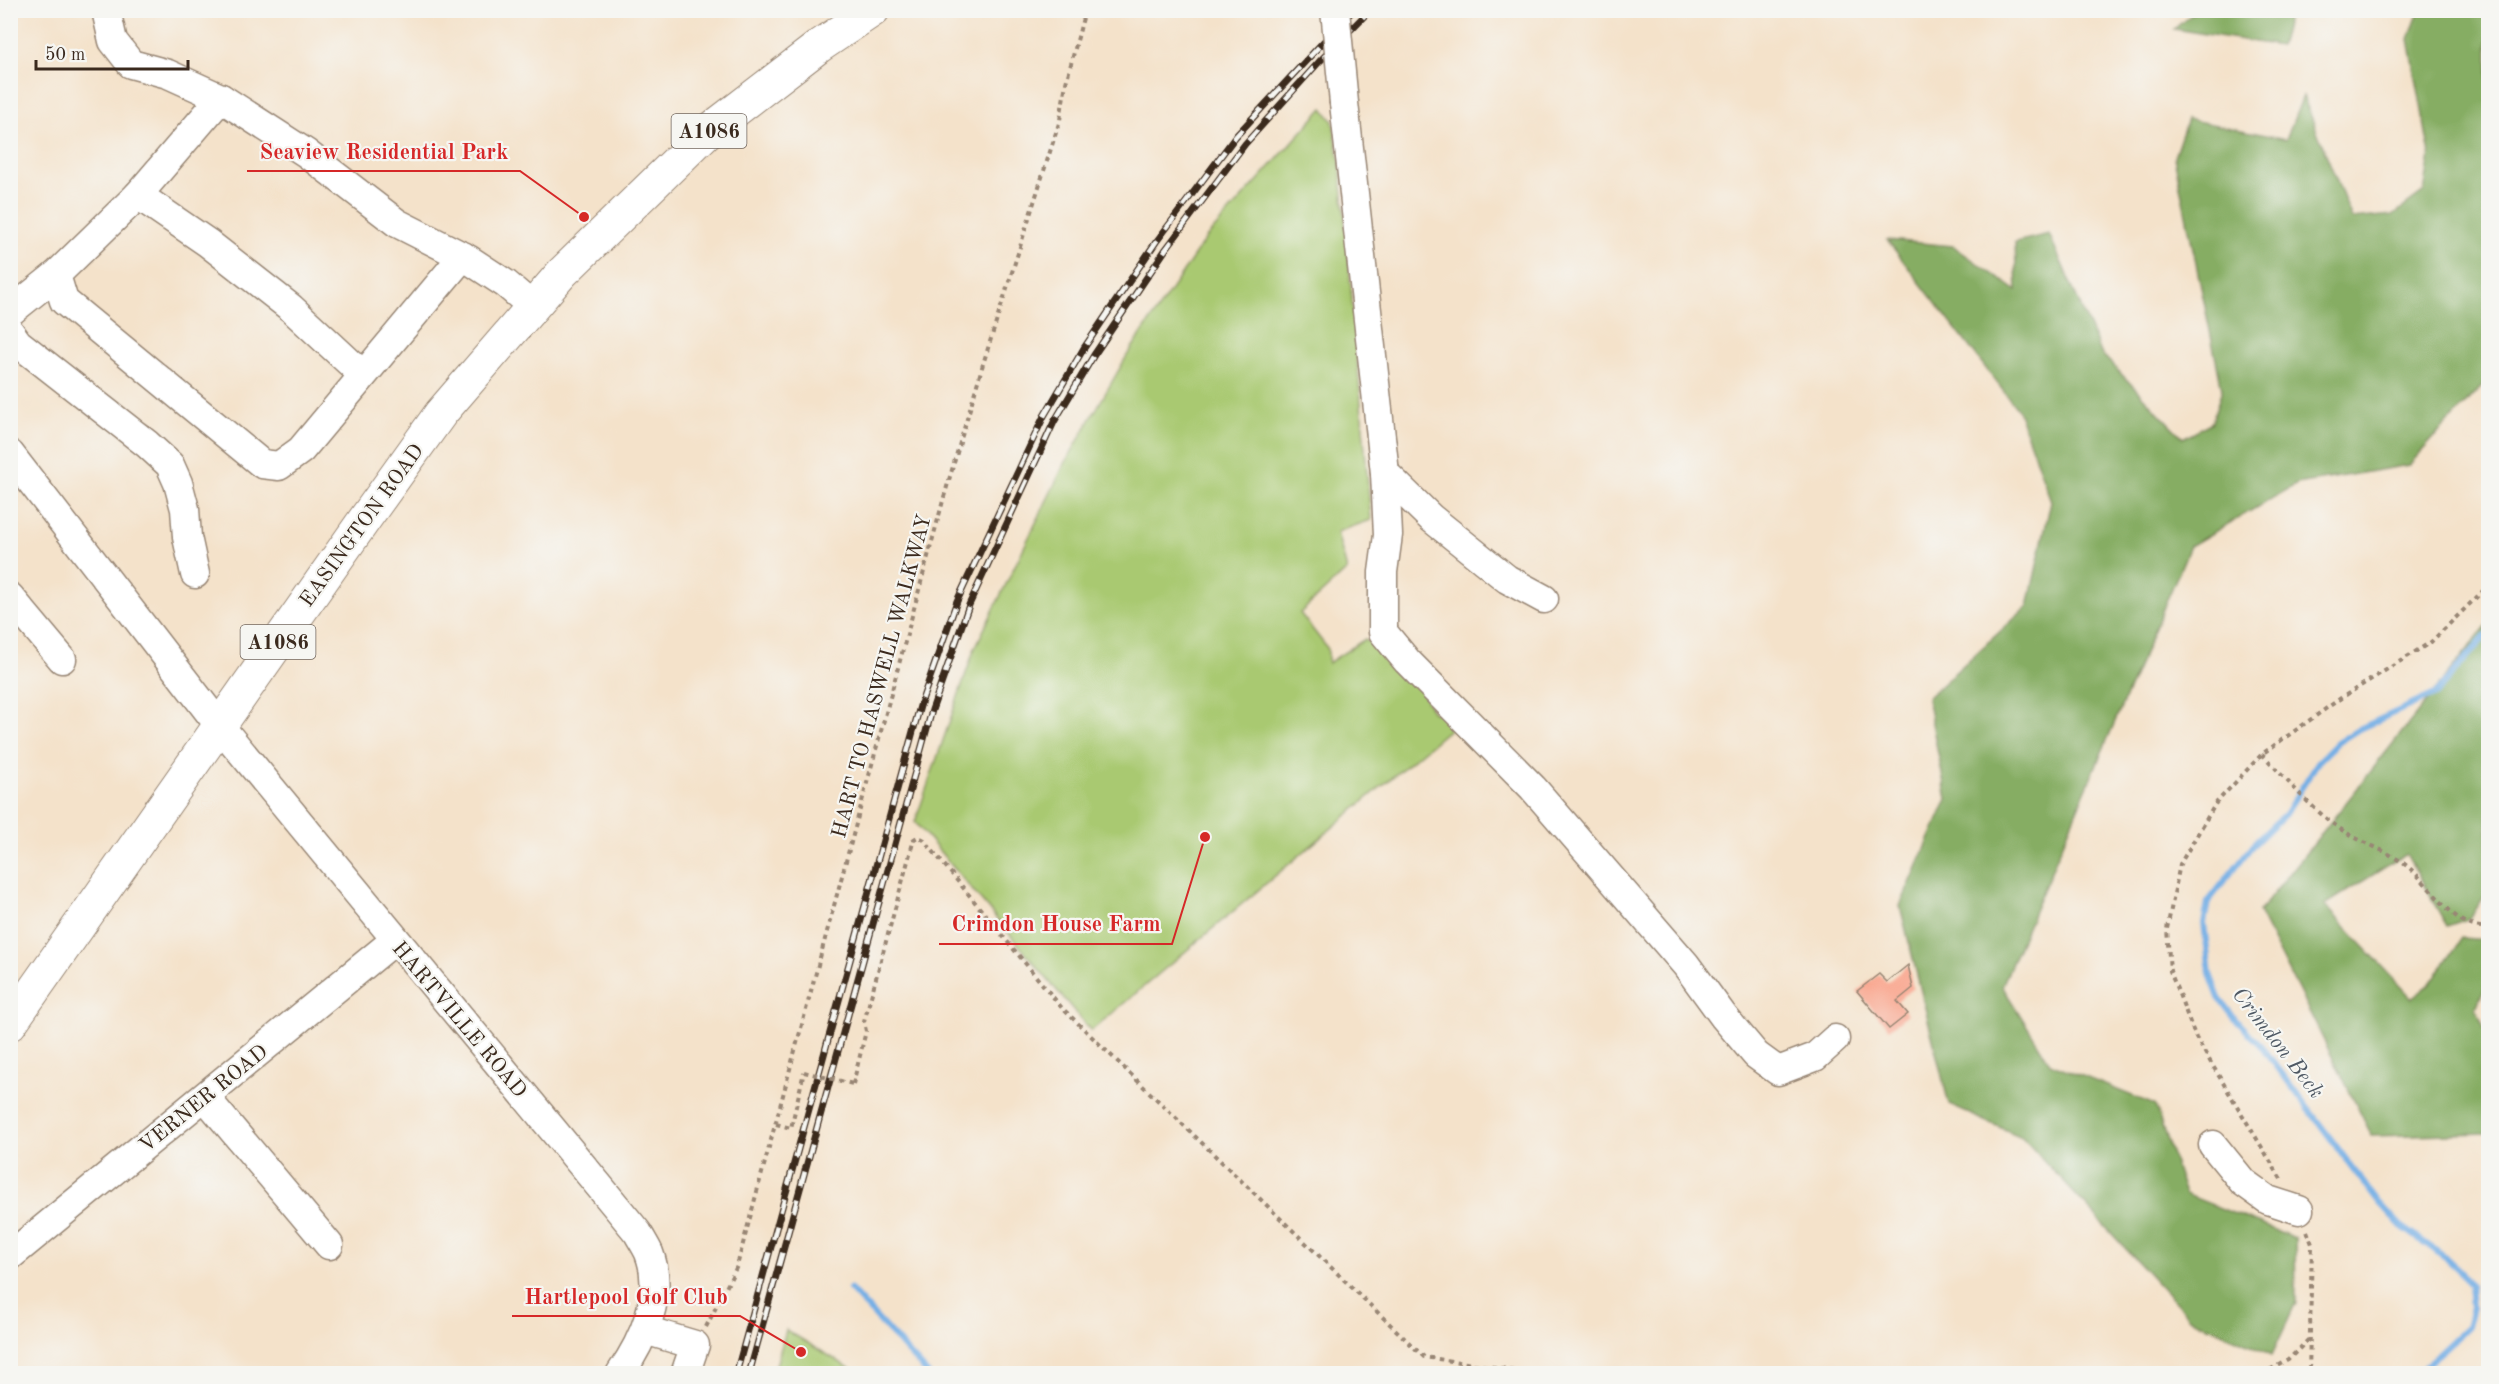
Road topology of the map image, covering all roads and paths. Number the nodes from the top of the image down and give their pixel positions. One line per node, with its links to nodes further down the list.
1 (106, 10): 5 (street)
2 (873, 10): 9 (main road, EASINGTON ROAD / A1086)
3 (1085, 10): 27 (path, HART TO HASWELL WALKWAY)
4 (1335, 10): 14 (street, bridge)
5 (221, 98): 6 (street); 7 (street)
6 (138, 195): 8 (street); 12 (street)
7 (463, 256): 9 (street); 12 (street)
8 (56, 275): 10 (street); 12 (street)
9 (533, 307): 20 (main road, EASINGTON ROAD / A1086)
10 (10, 312)
11 (10, 332): 15 (street)
12 (363, 375)
13 (10, 454): 20 (street, HARTVILLE ROAD)
14 (1385, 473): 18 (street); 25 (street)
15 (195, 574)
16 (2488, 586): 21 (path)
17 (10, 597): 19 (street)
18 (1544, 599)
19 (62, 659)
20 (219, 726): 23 (street, HARTVILLE ROAD); 24 (main road, EASINGTON ROAD / A1086)
21 (2262, 754): 22 (path); 29 (path)
22 (2488, 928)
23 (394, 940): 26 (street, VERNER ROAD); 32 (street, HARTVILLE ROAD)
24 (10, 1024)
25 (1835, 1039)
26 (205, 1097): 30 (street); 31 (street, VERNER ROAD)
27 (776, 1124): 34 (path, HART TO HASWELL WALKWAY); 37 (path, bridge)
28 (2213, 1145): 29 (street)
29 (2300, 1210): 33 (path)
30 (329, 1245)
31 (10, 1256)
32 (645, 1330): 34 (street); 35 (street, HARTVILLE ROAD)
33 (2310, 1338): 38 (path); 39 (path)
34 (695, 1345): 36 (street)
35 (620, 1374)
36 (686, 1374)
37 (1542, 1374)
38 (2262, 1374)
39 (2309, 1374)

